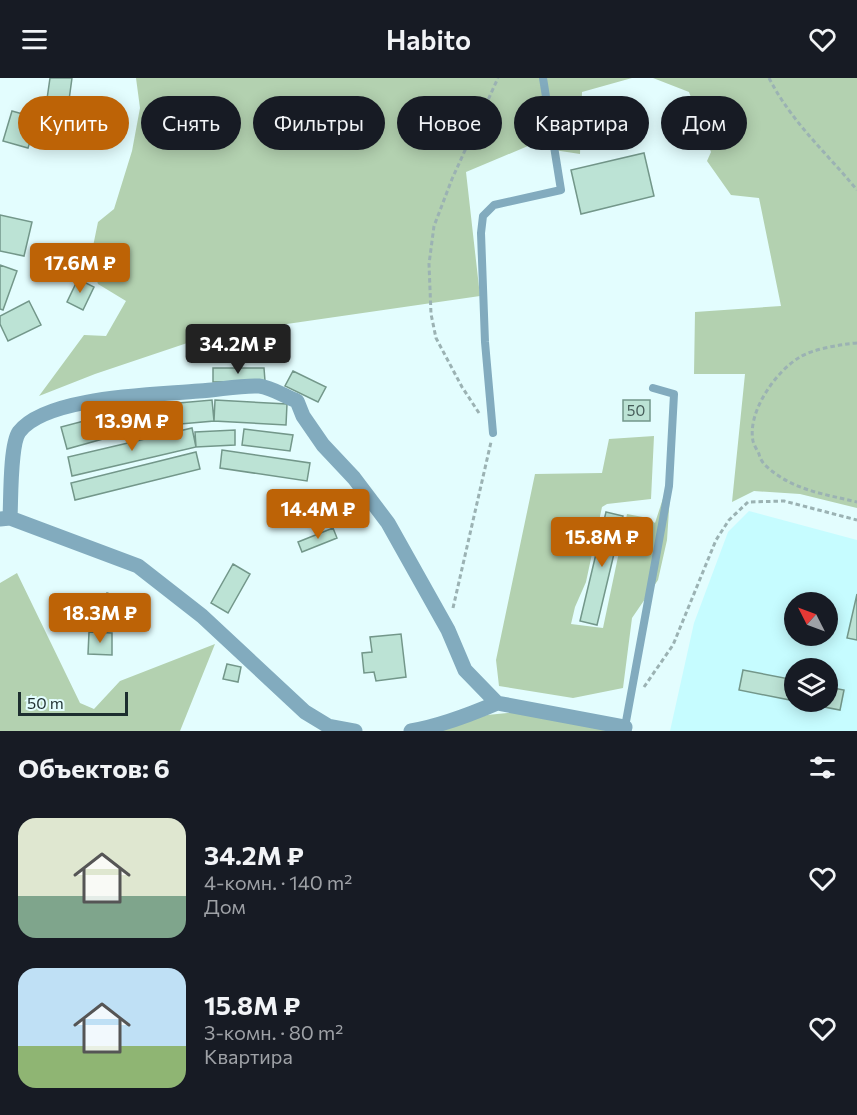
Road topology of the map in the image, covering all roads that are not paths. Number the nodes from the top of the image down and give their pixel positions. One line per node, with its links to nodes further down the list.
1 (543, 78): 3 (lane)
2 (653, 388): 6 (lane)
3 (493, 433)
4 (5, 519): 5 (street); 7 (street)
5 (497, 703): 6 (street); 8 (street)
6 (625, 729)
7 (355, 731)
8 (411, 731)

